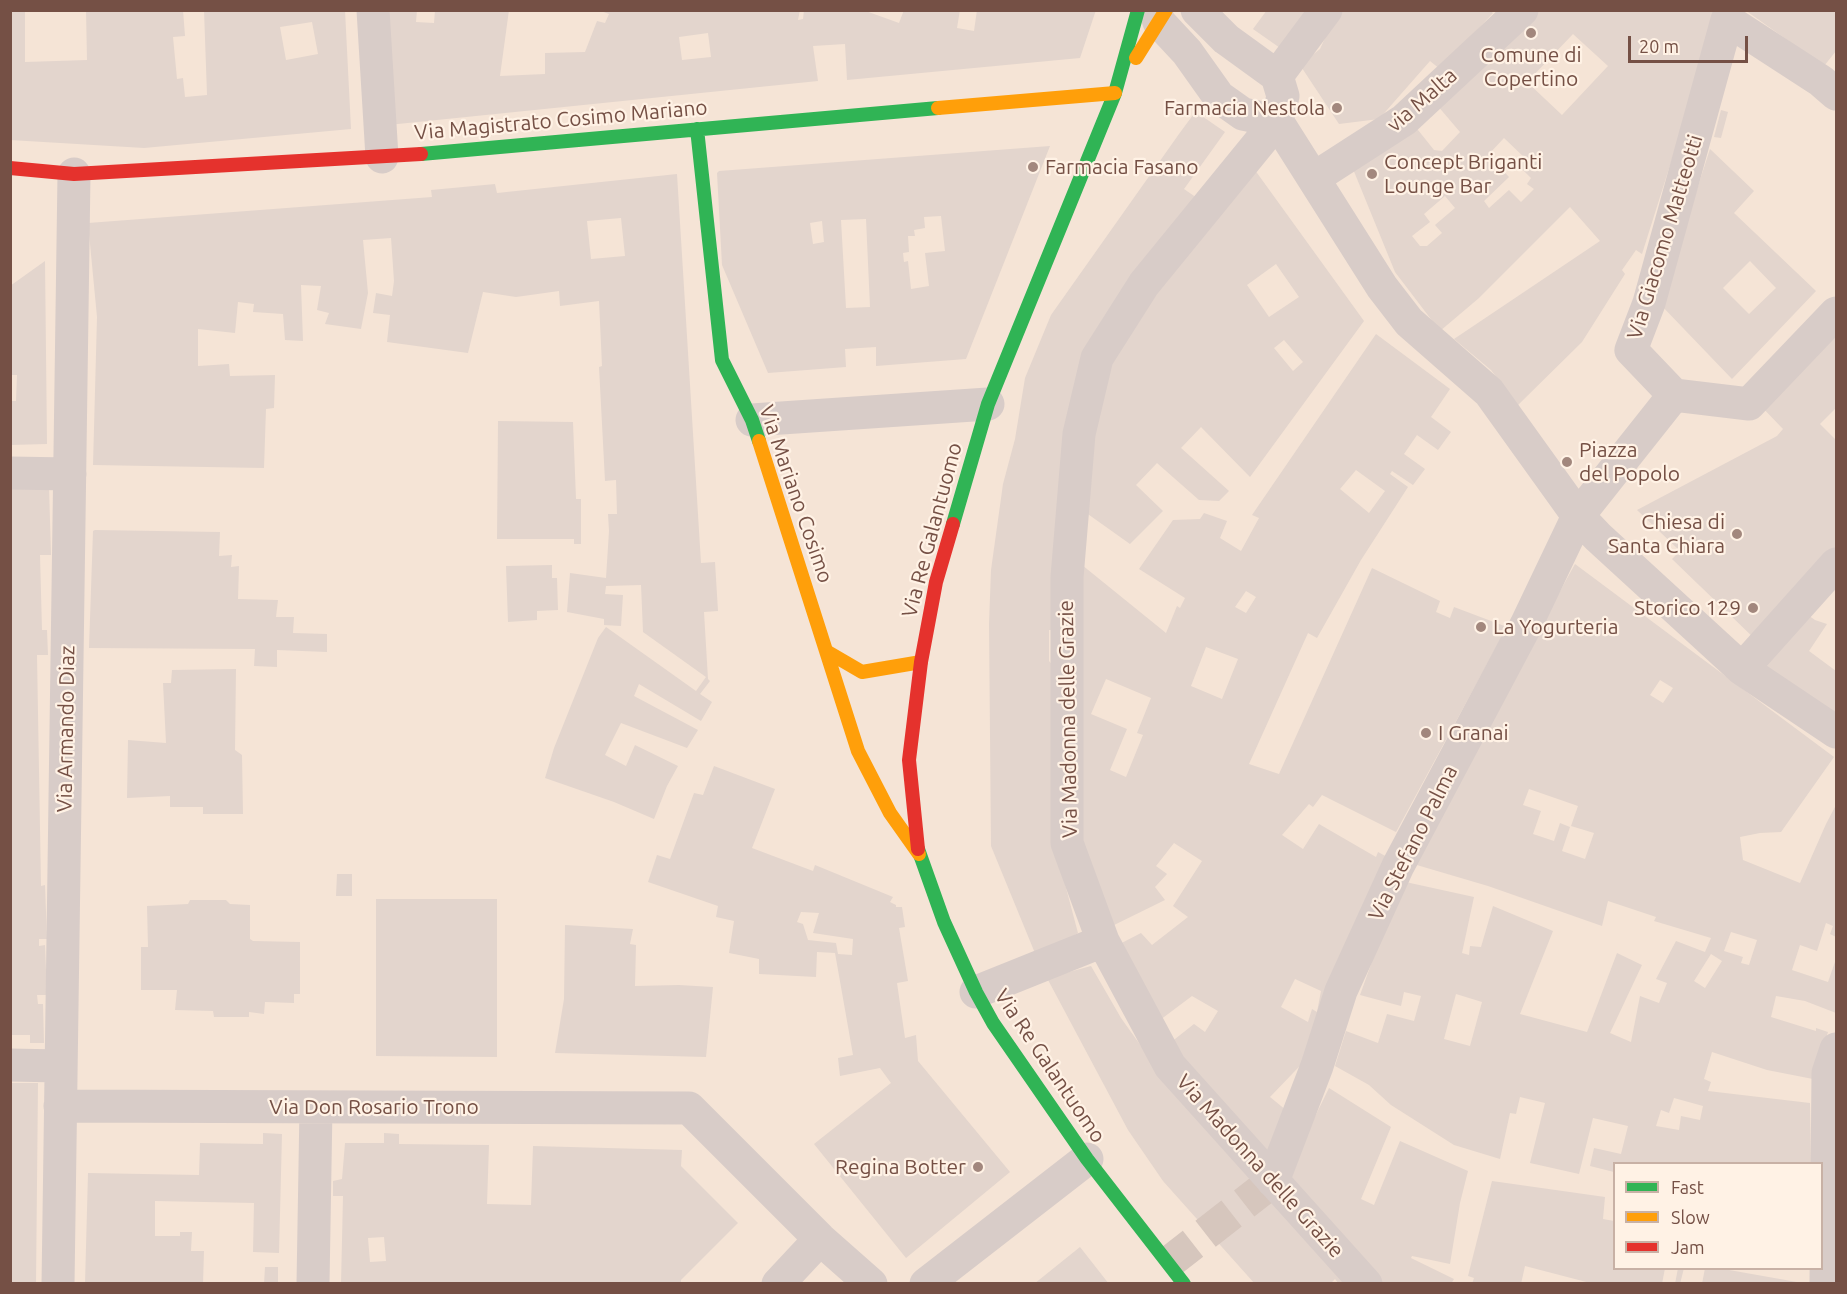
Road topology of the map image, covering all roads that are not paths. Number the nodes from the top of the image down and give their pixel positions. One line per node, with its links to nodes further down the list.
1 (373, 10): 11 (street)
2 (1197, 10): 6 (street)
3 (1326, 10): 6 (street)
4 (1522, 10): 14 (street, via Malta)
5 (1154, 13): 8 (street); 8 (street); 9 (street)
6 (1277, 76): 9 (street)
7 (1832, 82): 16 (street, Via Giacomo Matteotti)
8 (1114, 93): 10 (street, Via Magistrato Cosimo Mariano); 17 (street, Via Re Galantuomo)
9 (1277, 121): 14 (street); 28 (street, Via Madonna delle Grazie)
10 (697, 129): 11 (street, Via Magistrato Cosimo Mariano); 18 (street, Via Mariano Cosimo)
11 (381, 157): 13 (street, Via Magistrato Cosimo Mariano)
12 (10, 168): 13 (street, Via Magistrato Cosimo Mariano)
13 (74, 174): 20 (street, Via Armando Diaz)
14 (1314, 178): 21 (street)
15 (1836, 313): 16 (street)
16 (1674, 395): 21 (street)
17 (988, 404): 18 (street); 24 (street, Via Re Galantuomo)
18 (752, 420): 23 (street, Via Mariano Cosimo)
19 (10, 473): 20 (street)
20 (69, 474): 32 (street, Via Armando Diaz)
21 (1578, 516): 25 (street); 36 (street, Via Stefano Palma)
22 (1836, 564): 25 (street)
23 (826, 651): 24 (street); 27 (street, Via Mariano Cosimo)
24 (921, 662): 27 (street, Via Re Galantuomo)
25 (1742, 669): 26 (street)
26 (1836, 732)
27 (919, 854): 29 (street, Via Re Galantuomo)
28 (1103, 941): 29 (street); 36 (street, Via Madonna delle Grazie)
29 (976, 992): 35 (street, Via Re Galantuomo)
30 (1836, 1049): 45 (street)
31 (10, 1065): 32 (street)
32 (61, 1065): 33 (street, Via Armando Diaz)
33 (60, 1106): 34 (street, Via Don Rosario Trono); 38 (street, Via Armando Diaz)
34 (316, 1107): 37 (street, Via Don Rosario Trono); 39 (street)
35 (1087, 1159): 42 (street); 43 (street, Via Re Galantuomo)
36 (1273, 1180): 44 (street, Via Madonna delle Grazie)
37 (820, 1239): 40 (street); 41 (street)
38 (58, 1284)
39 (313, 1284)
40 (778, 1284)
41 (871, 1284)
42 (926, 1284)
43 (1184, 1284)
44 (1365, 1284)
45 (1826, 1284)

